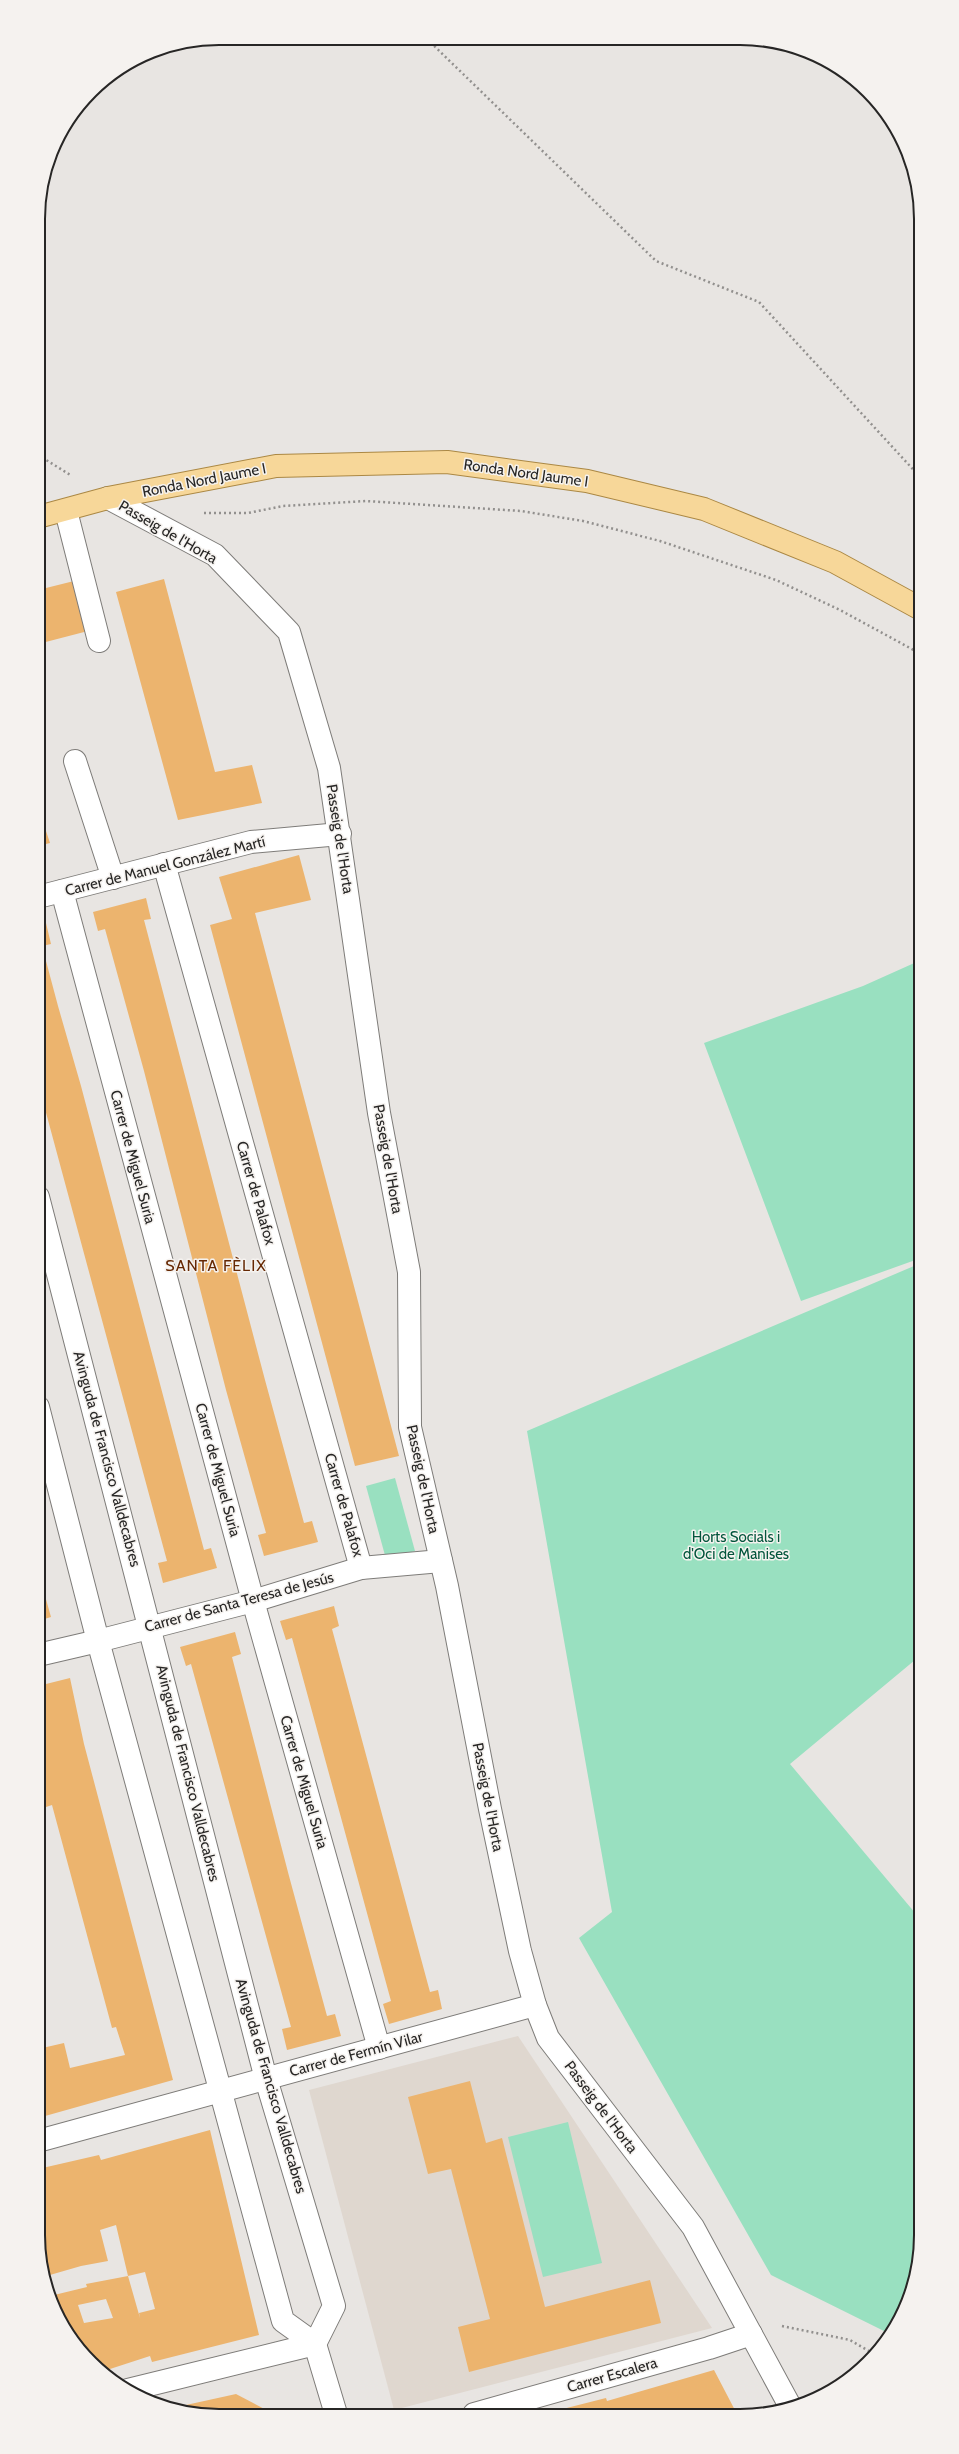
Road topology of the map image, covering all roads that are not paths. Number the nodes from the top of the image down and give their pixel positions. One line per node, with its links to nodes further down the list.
1 (108, 498): 2 (main road, Ronda Nord Jaume I); 4 (main road, Ronda Nord Jaume I); 7 (street, Passeig de l'Horta)
2 (66, 511): 3 (main road, Ronda Nord Jaume I); 5 (street)
3 (45, 516)
4 (914, 605)
5 (99, 641)
6 (75, 761): 9 (street)
7 (340, 834): 8 (street, Carrer de Manuel González Martí); 14 (street, Passeig de l'Horta)
8 (164, 864): 9 (street, Carrer de Manuel González Martí); 15 (street, Carrer de Palafox)
9 (113, 878): 10 (street, Carrer de Manuel González Martí)
10 (62, 891): 11 (street, Carrer de Manuel González Martí); 16 (street, Carrer de Miguel Suria)
11 (45, 895)
12 (45, 1225): 17 (street, Avinguda de Francisco Valldecabres)
13 (45, 1434): 18 (street)
14 (441, 1561): 15 (street, Carrer de Santa Teresa de Jesús); 20 (street, Passeig de l'Horta)
15 (361, 1568): 16 (street, Carrer de Santa Teresa de Jesús)
16 (253, 1601): 17 (street, Carrer de Santa Teresa de Jesús); 21 (street, Carrer de Miguel Suria)
17 (150, 1627): 18 (street, Carrer de Santa Teresa de Jesús); 22 (street, Avinguda de Francisco Valldecabres)
18 (98, 1641): 19 (street, Carrer de Santa Teresa de Jesús); 23 (street)
19 (45, 1653)
20 (535, 2005): 21 (street, Carrer de Fermín Vilar); 25 (street, Passeig de l'Horta)
21 (379, 2048): 22 (street, Carrer de Fermín Vilar)
22 (266, 2079): 23 (street, Carrer de Fermín Vilar); 26 (street, Avinguda de Francisco Valldecabres)
23 (220, 2091): 24 (street, Carrer de Fermín Vilar); 26 (street)
24 (45, 2139)
25 (751, 2334): 28 (street, Passeig de l'Horta); 30 (street, Carrer Escalera)
26 (315, 2344): 27 (street); 29 (street)
27 (136, 2388)
28 (788, 2402)
29 (334, 2409)
30 (492, 2409)

